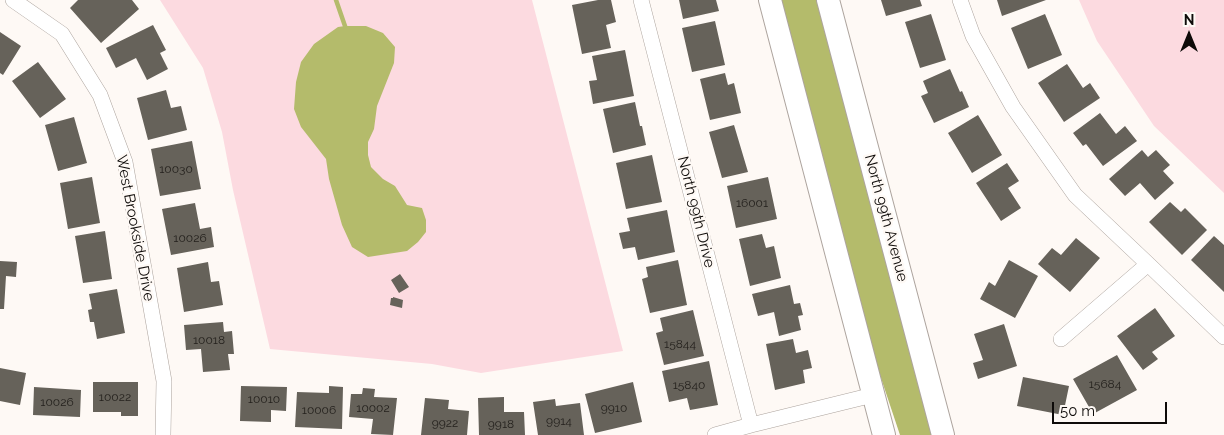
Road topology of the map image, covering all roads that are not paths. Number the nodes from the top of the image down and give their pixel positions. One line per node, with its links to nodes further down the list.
1 (13, 0): 11 (street, West Brookside Drive)
2 (641, 0): 10 (street, North 99th Drive)
3 (770, 0): 9 (main road)
4 (828, 0): 14 (main road, North 99th Avenue)
5 (960, 0): 6 (street)
6 (1148, 264): 7 (street); 8 (street)
7 (1224, 337)
8 (1061, 339)
9 (873, 395): 10 (street); 13 (main road)
10 (751, 425): 12 (street)
11 (163, 435)
12 (715, 435)
13 (884, 435)
14 (943, 435)

